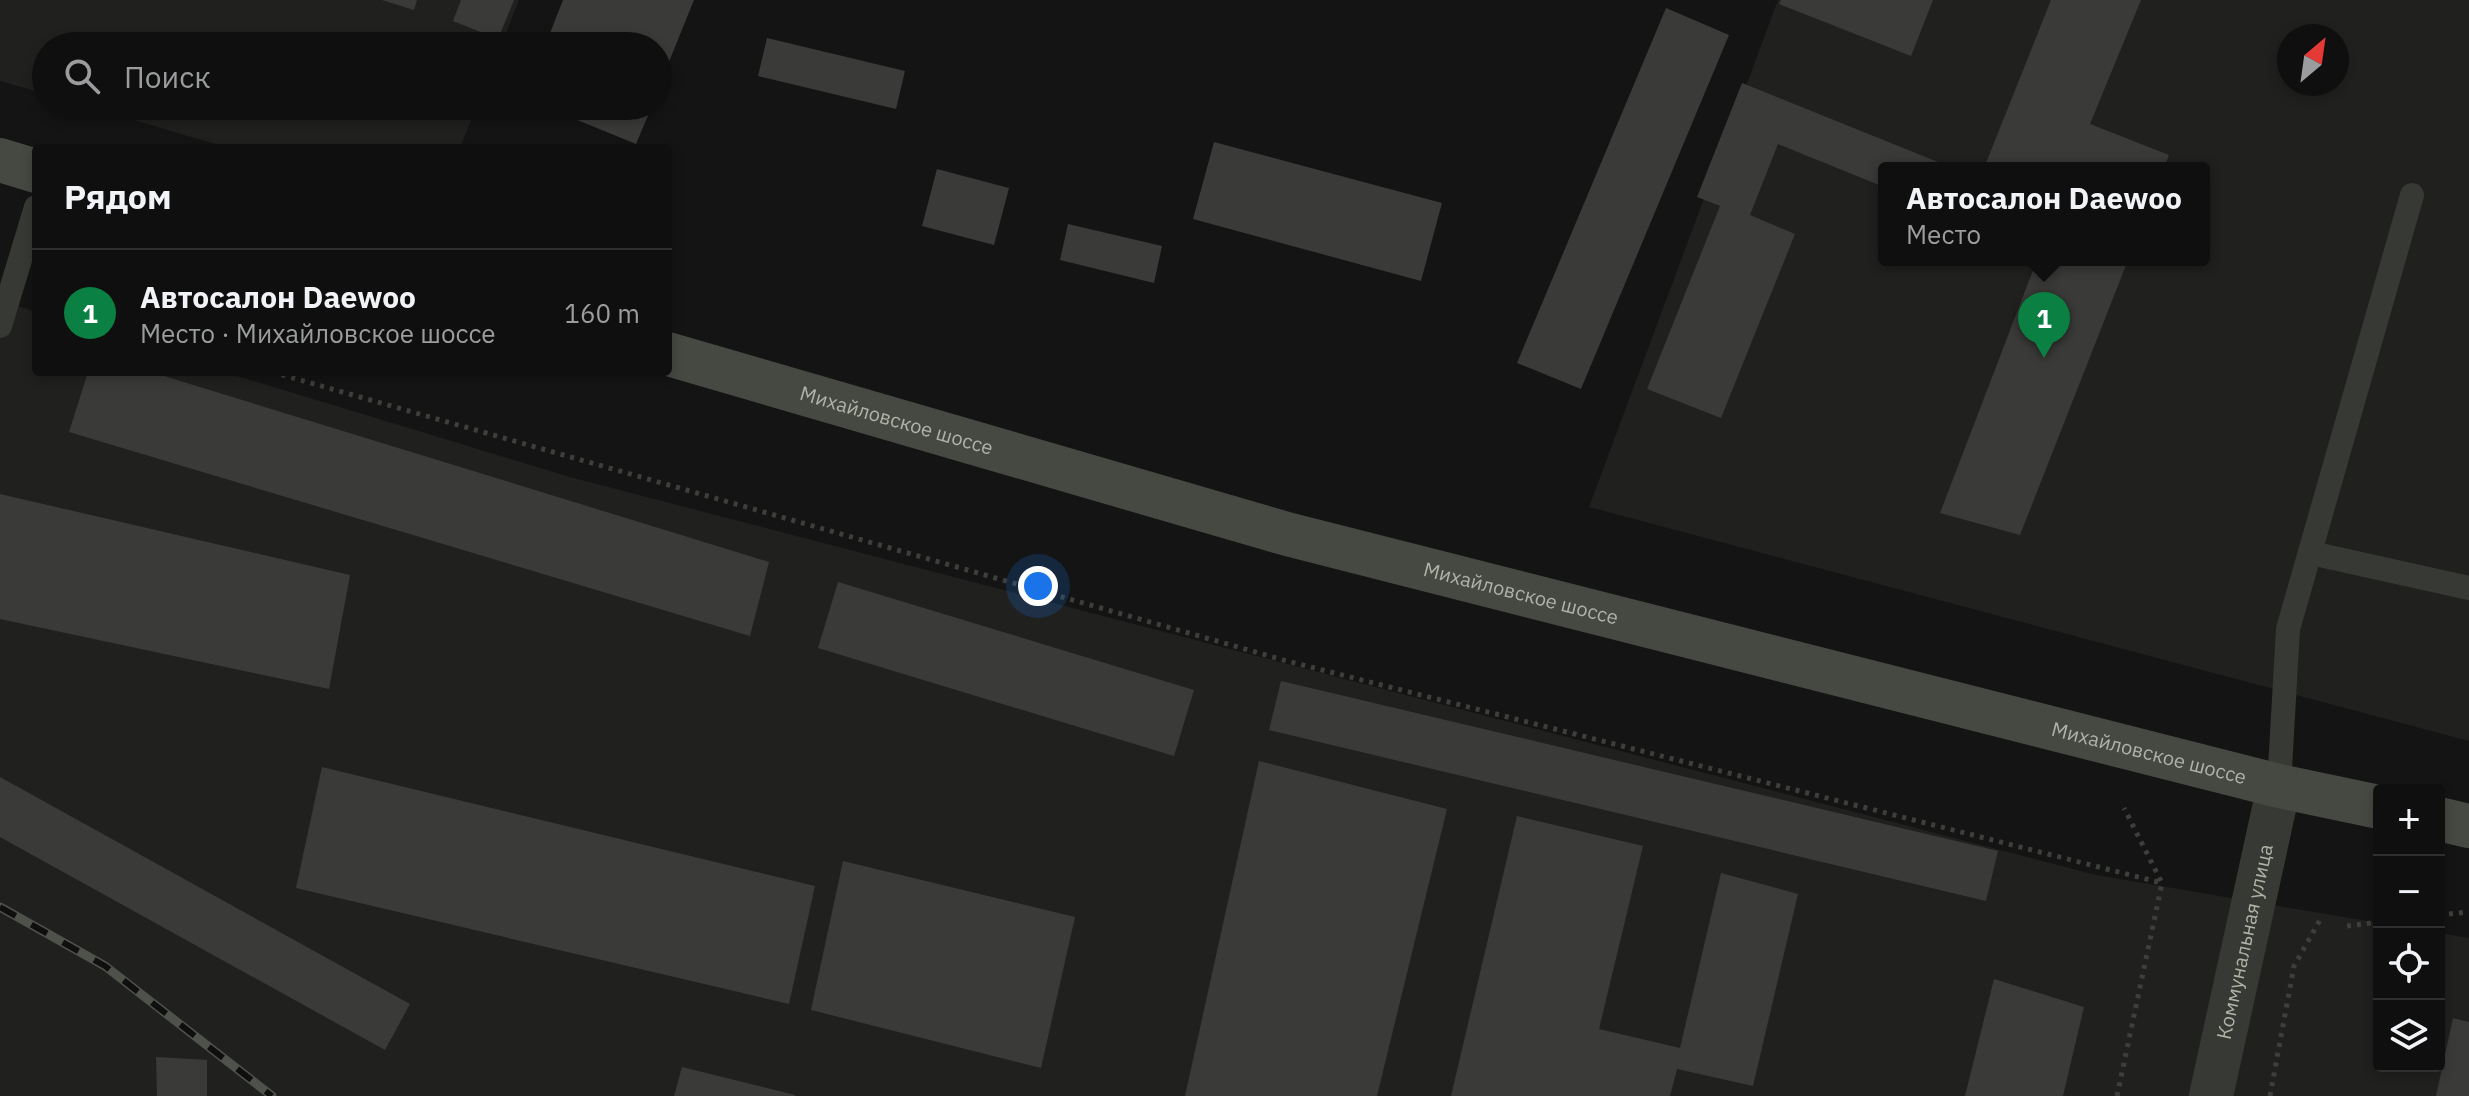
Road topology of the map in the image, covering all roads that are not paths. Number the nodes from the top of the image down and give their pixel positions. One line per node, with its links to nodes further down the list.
1 (0, 160): 2 (main road)
2 (32, 170)
3 (2412, 195): 7 (lane)
4 (32, 220): 5 (lane)
5 (0, 326)
6 (672, 355): 9 (main road, Михайловское шоссе)
7 (2311, 553): 8 (lane); 9 (lane)
8 (2469, 588)
9 (2279, 786): 10 (main road, Михайловское шоссе); 13 (street, Коммунальная улица)
10 (2373, 806)
11 (2445, 820): 12 (main road)
12 (2469, 826)
13 (2211, 1096)

